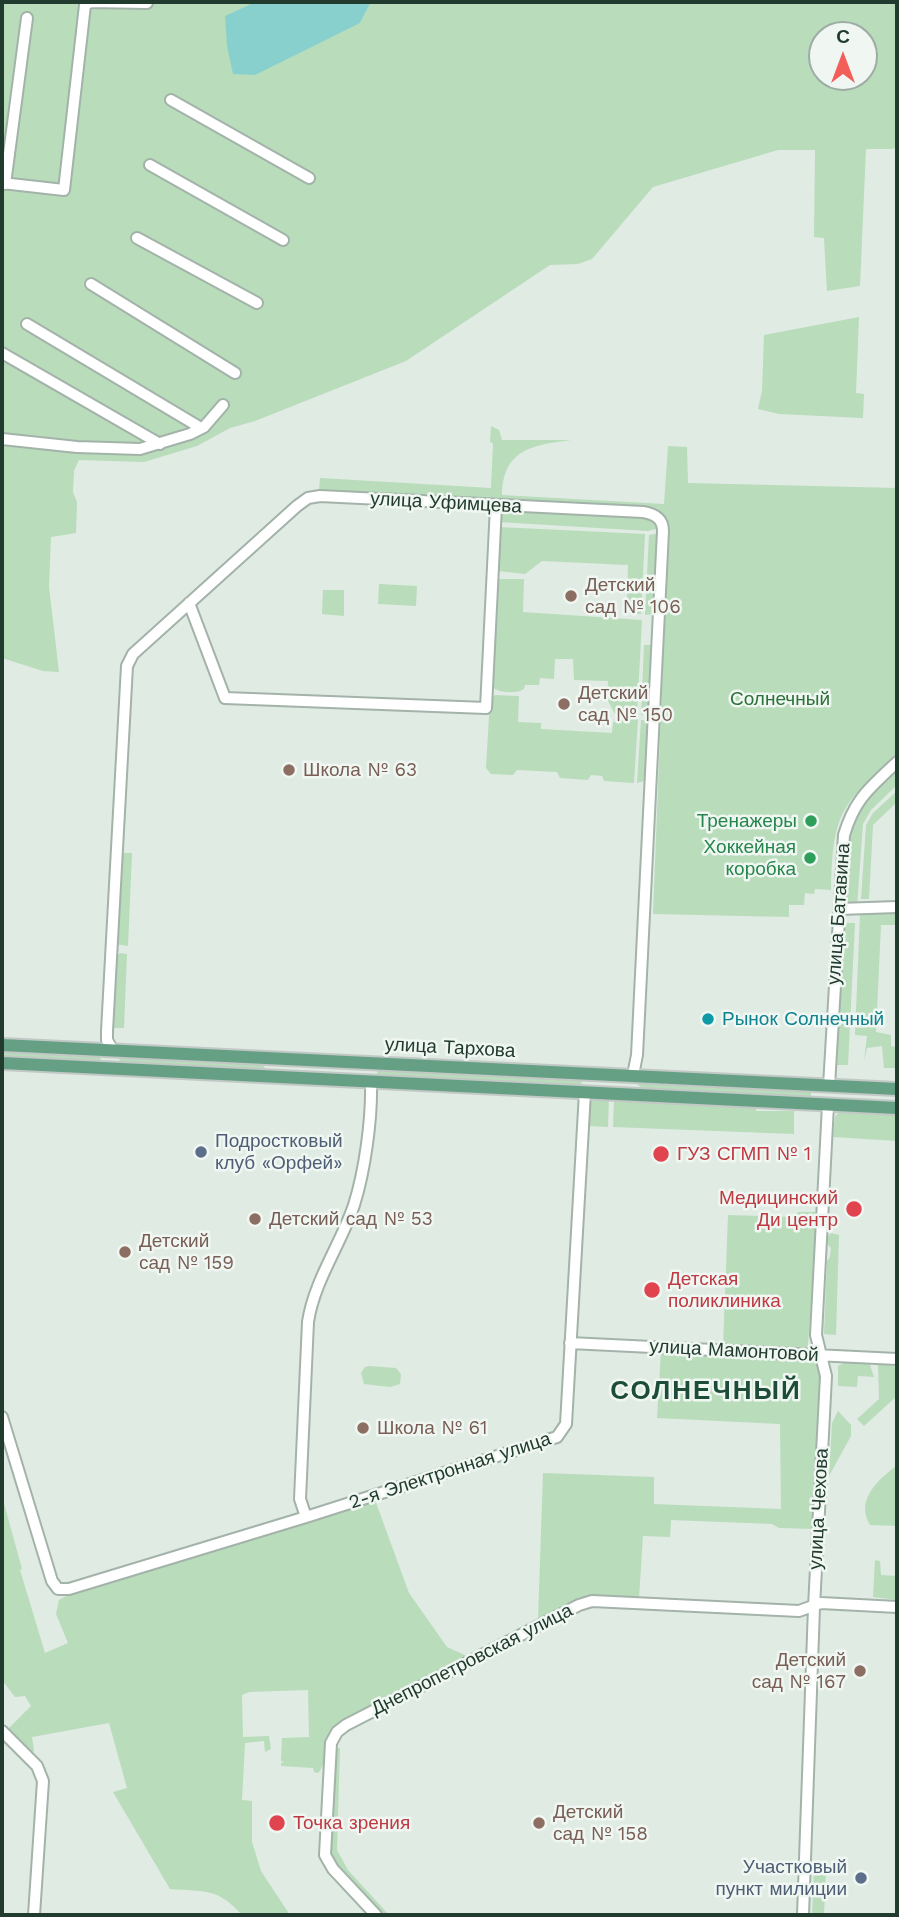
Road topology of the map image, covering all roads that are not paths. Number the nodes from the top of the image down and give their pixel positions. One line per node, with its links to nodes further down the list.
1 (147, 3): 6 (street)
2 (27, 18): 6 (street)
3 (171, 100): 5 (street)
4 (150, 165): 8 (street)
5 (309, 178)
6 (3, 183)
7 (137, 238): 10 (street)
8 (283, 240)
9 (91, 284): 13 (street)
10 (257, 303)
11 (27, 324): 15 (street)
12 (2, 353): 17 (street)
13 (235, 373)
14 (223, 405): 15 (street)
15 (201, 428): 17 (street)
16 (2, 439): 17 (street)
17 (160, 444)
18 (496, 506): 19 (street, улица Уфимцева); 19 (street); 28 (street, улица Уфимцева)
19 (190, 603): 24 (street, улица Уфимцева)
20 (897, 762): 22 (street, улица Батавина)
21 (897, 907): 22 (street)
22 (839, 909): 30 (street, улица Батавина)
23 (2, 1045): 24 (main road, улица Тархова)
24 (113, 1051): 26 (main road); 27 (main road, улица Тархова)
25 (2, 1063): 26 (main road, улица Тархова)
26 (112, 1069): 29 (main road, улица Тархова)
27 (587, 1073): 28 (main road, улица Тархова); 33 (main road)
28 (632, 1075): 30 (main road, улица Тархова); 34 (main road)
29 (371, 1082): 33 (main road, улица Тархова); 42 (street)
30 (828, 1086): 31 (main road, улица Тархова); 35 (main road)
31 (865, 1088): 32 (main road, улица Тархова); 36 (main road)
32 (897, 1089)
33 (586, 1092): 34 (main road, улица Тархова); 38 (street, 2-я Электронная улица)
34 (632, 1094): 35 (main road, улица Тархова)
35 (828, 1105): 36 (main road, улица Тархова); 39 (street, улица Чехова)
36 (864, 1106): 37 (main road, улица Тархова)
37 (897, 1108)
38 (570, 1343): 39 (street, улица Мамонтовой); 42 (street, 2-я Электронная улица)
39 (820, 1355): 40 (street, улица Мамонтовой); 43 (street, улица Чехова)
40 (897, 1359)
41 (2, 1417): 42 (street, 2-я Электронная улица)
42 (306, 1517)
43 (814, 1607): 44 (street, Днепропетровская улица); 47 (street, Днепропетровская улица); 48 (street, улица Чехова)
44 (897, 1607)
45 (2, 1731): 46 (street)
46 (34, 1915)
47 (376, 1915)
48 (803, 1915)

